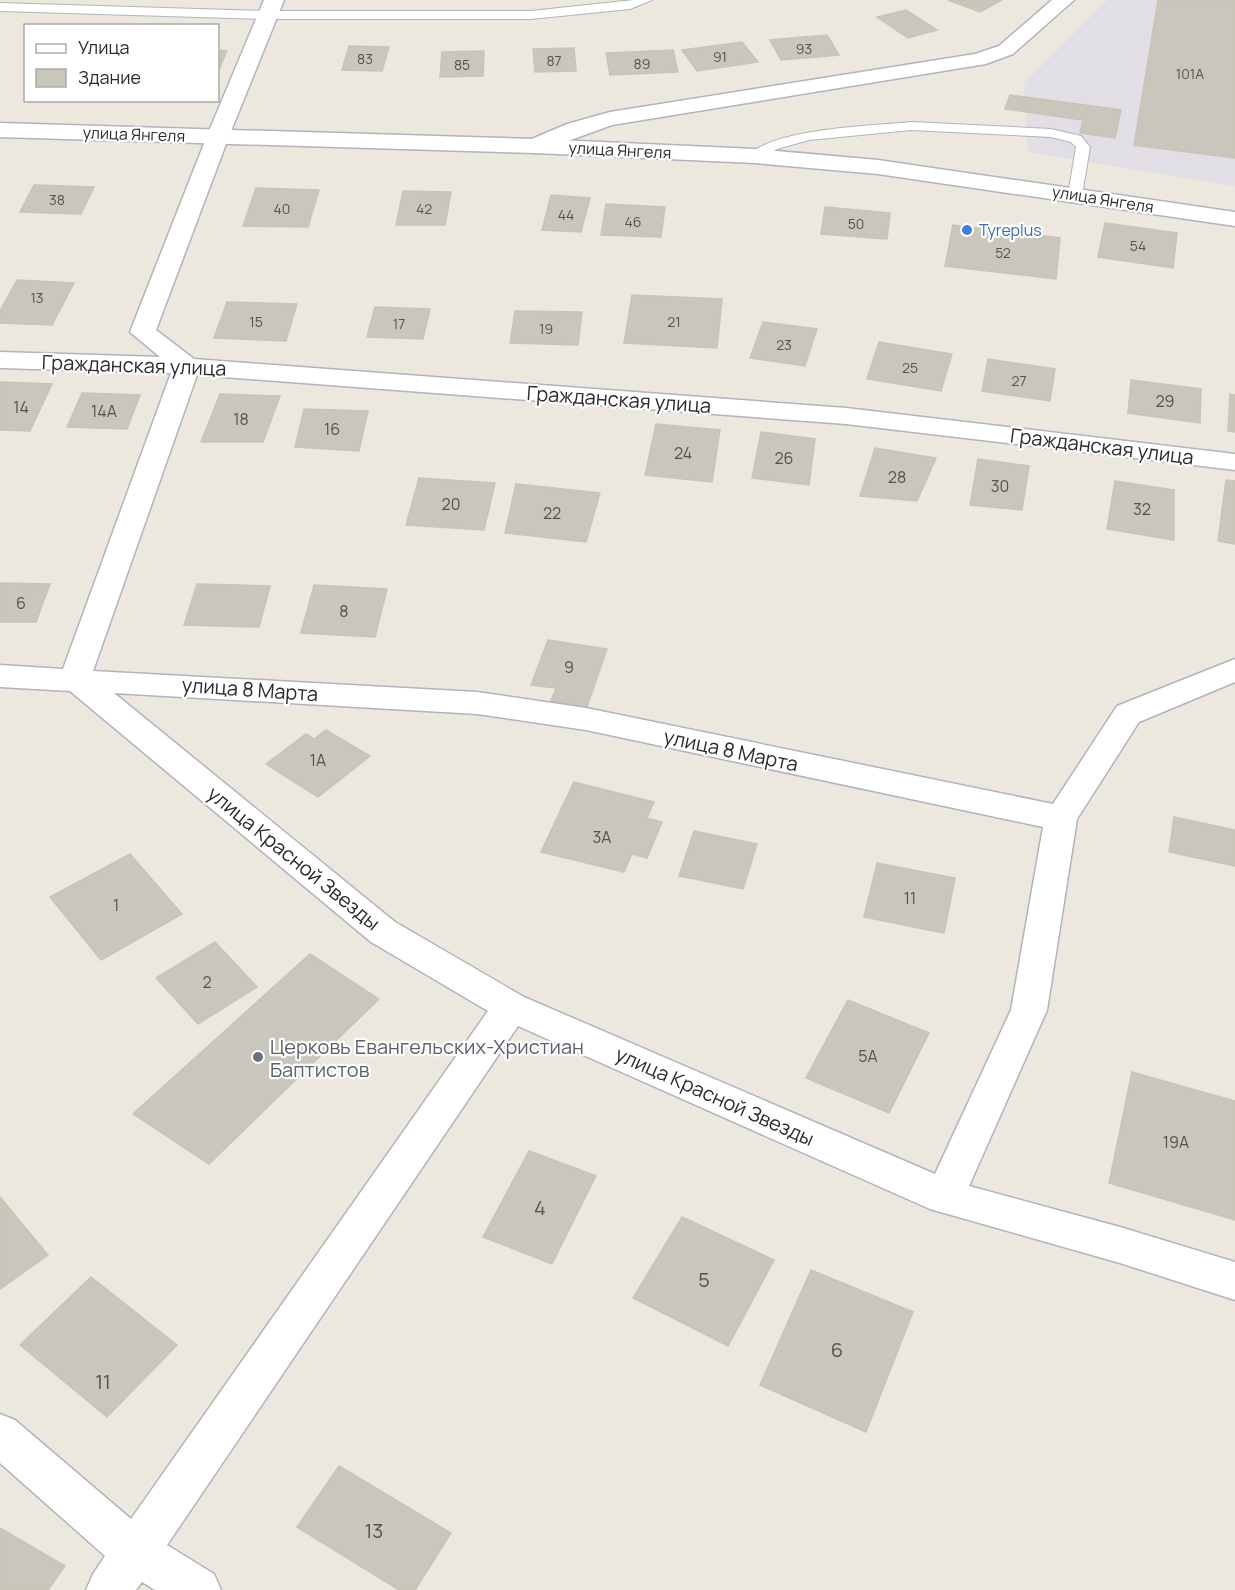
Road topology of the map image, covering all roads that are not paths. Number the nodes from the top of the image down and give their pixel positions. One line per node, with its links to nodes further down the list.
1 (646, 0): 4 (lane)
2 (1064, 0): 7 (street)
3 (0, 7): 4 (lane)
4 (271, 8): 6 (street)
5 (0, 130): 6 (street, улица Янгеля)
6 (218, 136): 7 (street, улица Янгеля); 12 (street)
7 (535, 146): 8 (street, улица Янгеля)
8 (755, 156): 9 (street, улица Янгеля); 9 (lane)
9 (1075, 195): 10 (street, улица Янгеля)
10 (1235, 219)
11 (0, 360): 12 (street, Гражданская улица)
12 (187, 366): 13 (street, Гражданская улица); 16 (street)
13 (1235, 462)
14 (1235, 670): 17 (street)
15 (0, 676): 16 (street, улица 8 Марта)
16 (75, 678): 17 (street, улица 8 Марта); 18 (street, улица Красной Звезды)
17 (1061, 818): 19 (street)
18 (511, 1007): 19 (street, улица Красной Звезды); 22 (street)
19 (945, 1197): 20 (street, улица Красной Звезды)
20 (1235, 1281)
21 (0, 1435): 22 (street)
22 (135, 1552): 23 (street); 24 (street)
23 (109, 1590)
24 (198, 1590)

